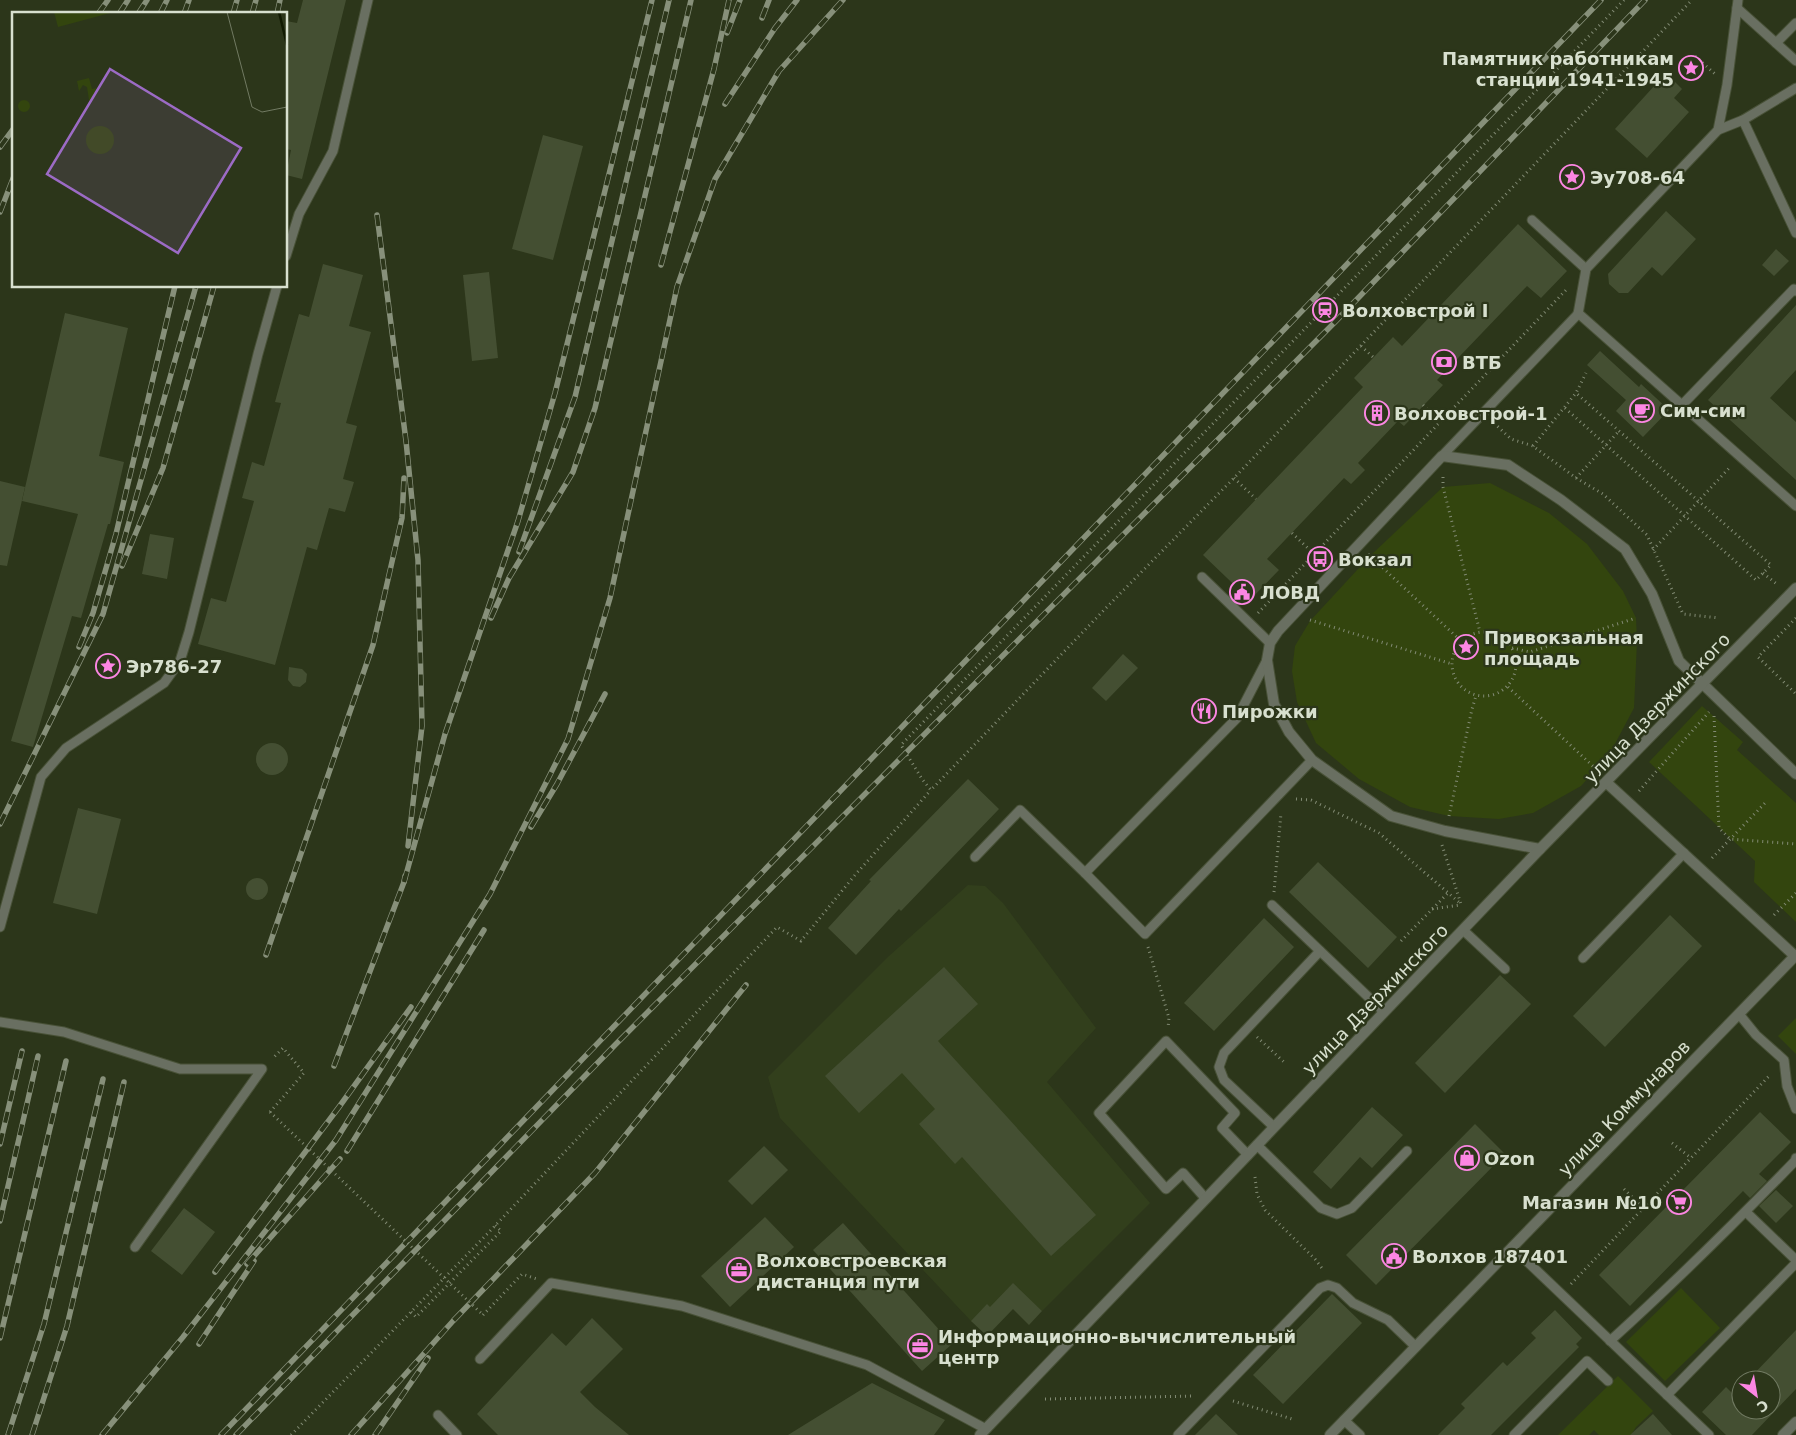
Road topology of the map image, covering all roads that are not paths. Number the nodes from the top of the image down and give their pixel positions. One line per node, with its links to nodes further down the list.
1 (368, 0): 11 (lane)
2 (1738, 4): 4 (lane); 8 (lane)
3 (1796, 23): 4 (lane)
4 (1776, 43): 5 (lane)
5 (1796, 61)
6 (1796, 88): 7 (lane)
7 (1743, 120): 8 (lane); 10 (lane)
8 (1718, 130): 12 (lane)
9 (1532, 220): 12 (lane)
10 (1796, 233)
11 (288, 250)
12 (1586, 270): 15 (lane)
13 (1795, 287): 16 (lane)
14 (276, 288): 32 (lane)
15 (1578, 313): 16 (lane); 17 (lane)
16 (1682, 404): 18 (lane)
17 (1442, 456): 21 (street); 23 (street)
18 (1796, 506)
19 (1202, 577): 21 (lane)
20 (1796, 588): 23 (street, улица Дзержинского)
21 (1270, 643): 22 (street)
22 (1267, 660): 24 (street); 30 (lane)
23 (1703, 684): 25 (street); 26 (street, улица Дзержинского)
24 (1312, 760): 27 (street); 30 (lane)
25 (1796, 774)
26 (1607, 782): 27 (street, улица Дзержинского); 28 (street)
27 (1540, 850): 33 (street, улица Дзержинского)
28 (1684, 853): 35 (street); 36 (lane)
29 (975, 857): 30 (lane)
30 (1085, 873)
31 (1272, 905): 34 (lane)
32 (0, 927)
33 (1463, 930): 37 (lane); 38 (street, улица Дзержинского)
34 (1320, 951): 38 (lane); 42 (lane)
35 (1796, 956): 39 (street, улица Коммунаров)
36 (1582, 958)
37 (1504, 969)
38 (1384, 1012): 42 (street, улица Дзержинского)
39 (1739, 1014): 41 (lane); 49 (street, улица Коммунаров)
40 (0, 1022): 50 (lane)
41 (1796, 1109)
42 (1274, 1127): 43 (street, улица Дзержинского)
43 (1256, 1145): 44 (lane); 45 (street, улица Дзержинского)
44 (1407, 1151)
45 (1248, 1155): 47 (street, улица Дзержинского); 47 (lane)
46 (1796, 1158): 48 (lane)
47 (1206, 1199): 60 (street, улица Дзержинского)
48 (1746, 1212): 51 (lane); 52 (lane)
49 (1512, 1247): 52 (lane); 53 (street, улица Коммунаров)
50 (134, 1248)
51 (1796, 1262): 56 (lane)
52 (1610, 1341): 56 (lane)
53 (1416, 1347): 58 (street, улица Коммунаров); 62 (lane)
54 (480, 1359): 60 (lane)
55 (1608, 1381): 65 (lane)
56 (1667, 1395): 66 (lane)
57 (438, 1416): 61 (lane)
58 (1344, 1420): 63 (street, улица Коммунаров); 64 (lane)
59 (1796, 1422): 67 (street)
60 (983, 1432)
61 (457, 1435)
62 (1178, 1435)
63 (1330, 1435)
64 (1360, 1435)
65 (1514, 1435)
66 (1709, 1435)
67 (1783, 1435)

